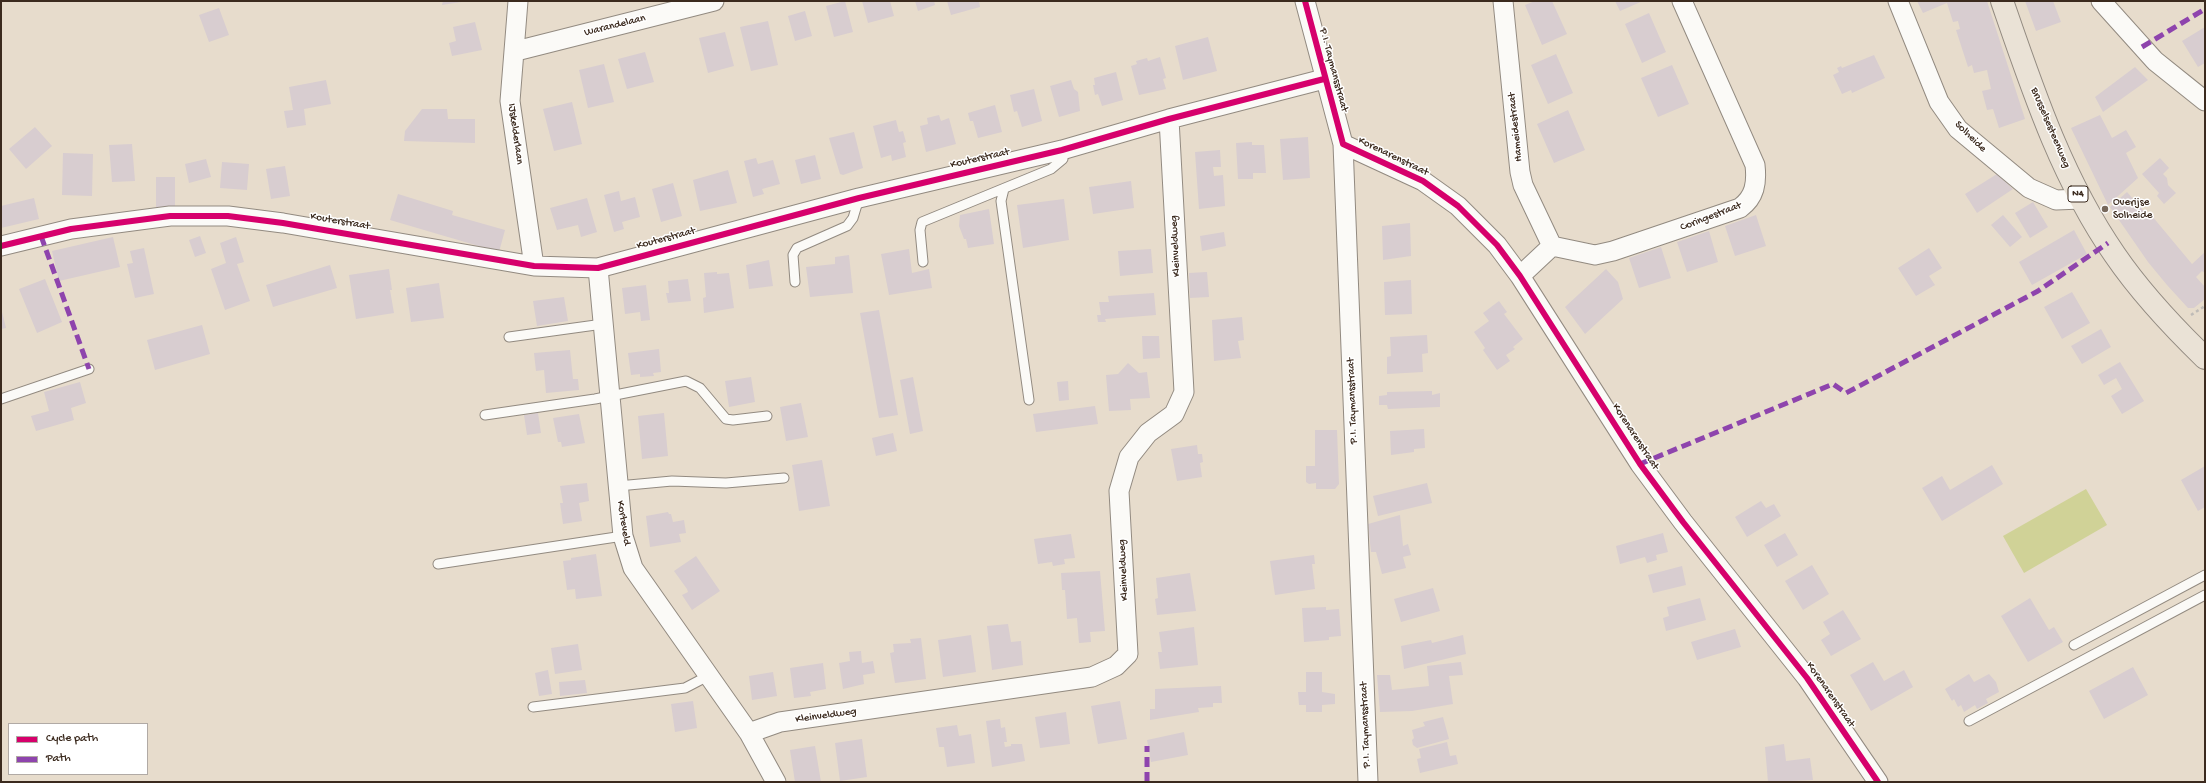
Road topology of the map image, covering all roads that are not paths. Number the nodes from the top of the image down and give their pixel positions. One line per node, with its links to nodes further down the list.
1 (518, 1): 9 (street, IJskelderlaan)
2 (714, 1): 9 (street, Warandelaan)
3 (1305, 1): 10 (street, P.I. Taymansstraat)
4 (1503, 1): 19 (street, Hameidestraat)
5 (1682, 1): 19 (street, Coringestraat)
6 (1898, 1): 17 (street, Solheide)
7 (2002, 1): 17 (main road, Brusselsesteenweg / N4)
8 (2101, 1): 11 (street)
9 (516, 51): 21 (street, IJskelderlaan)
10 (1324, 80): 12 (street, Kouterstraat); 13 (street, P.I. Taymansstraat)
11 (2205, 101)
12 (1169, 119): 14 (street, Kouterstraat); 44 (street, Kleinveldweg)
13 (1342, 144): 23 (street, Korenarenstraat); 46 (street, P.I. Taymansstraat)
14 (1062, 150): 15 (lane); 16 (street, Kouterstraat)
15 (1004, 189): 20 (lane); 31 (lane)
16 (859, 198): 22 (street, Kouterstraat); 24 (lane)
17 (2081, 199): 27 (main road, Brusselsesteenweg / N4)
18 (1, 246): 21 (street, Kouterstraat)
19 (1552, 246): 23 (street)
20 (923, 262)
21 (534, 266): 22 (street, Kouterstraat)
22 (598, 268): 25 (street, Korteveld)
23 (1520, 276): 47 (street, Korenarenstraat)
24 (795, 282)
25 (603, 324): 26 (lane); 29 (street, Korteveld)
26 (509, 337)
27 (2205, 358)
28 (90, 370): 30 (lane)
29 (610, 396): 32 (lane); 33 (lane); 35 (street, Korteveld)
30 (1, 399)
31 (1029, 400)
32 (485, 415)
33 (767, 416)
34 (784, 478): 35 (lane)
35 (618, 486): 36 (street, Korteveld)
36 (623, 536): 37 (lane); 41 (street, Korteveld)
37 (438, 564)
38 (2205, 575): 40 (lane)
39 (2205, 595): 43 (lane)
40 (2074, 645)
41 (708, 676): 42 (lane); 44 (street, Korteveld)
42 (533, 707)
43 (1968, 721)
44 (749, 733): 45 (street, Korteveld)
45 (776, 782)
46 (1368, 782)
47 (1878, 782)

